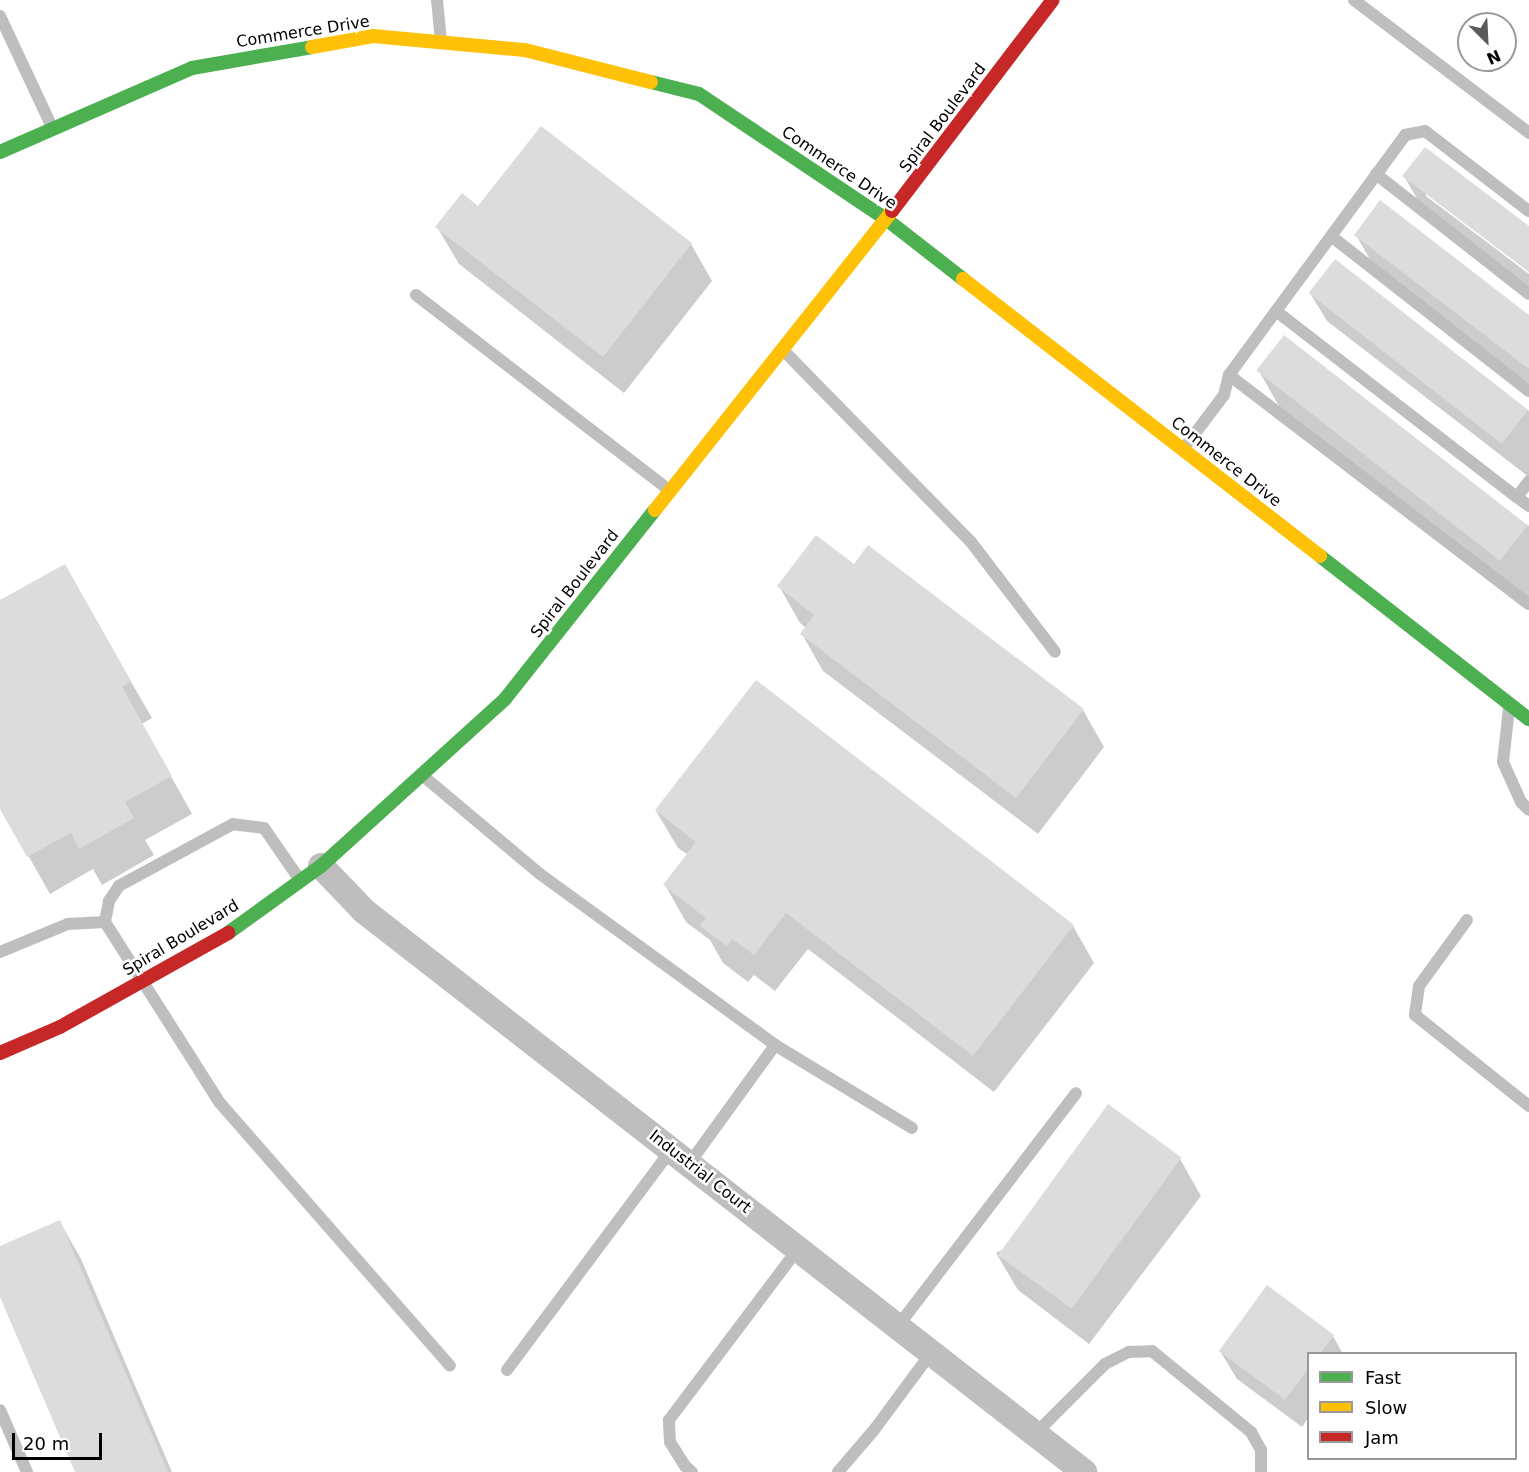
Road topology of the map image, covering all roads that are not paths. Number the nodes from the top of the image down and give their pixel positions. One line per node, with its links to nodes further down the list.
1 (437, 0): 5 (lane)
2 (1053, 0): 11 (street, Spiral Boulevard)
3 (1354, 0): 7 (lane)
4 (0, 16): 6 (lane)
5 (441, 42): 6 (street, Commerce Drive); 11 (street, Commerce Drive)
6 (53, 129): 8 (street, Commerce Drive)
7 (1529, 133)
8 (0, 152)
9 (1377, 174): 10 (lane); 12 (lane); 13 (lane)
10 (1529, 211)
11 (886, 219): 16 (street, Spiral Boulevard); 19 (street, Commerce Drive)
12 (1331, 236): 15 (lane); 18 (lane)
13 (1529, 294)
14 (416, 295): 21 (lane)
15 (1276, 312): 17 (lane); 22 (lane)
16 (782, 350): 21 (street, Spiral Boulevard); 25 (lane)
17 (1229, 375): 19 (lane); 24 (lane)
18 (1529, 391)
19 (1183, 449): 26 (street, Commerce Drive)
20 (1529, 481): 22 (lane)
21 (670, 491): 28 (street, Spiral Boulevard)
22 (1517, 496): 23 (lane)
23 (1529, 506)
24 (1529, 604)
25 (1055, 652)
26 (1509, 704): 27 (street, Commerce Drive); 29 (lane)
27 (1529, 719)
28 (422, 775): 30 (street, Spiral Boulevard); 36 (lane)
29 (1529, 810)
30 (321, 866): 31 (street, Spiral Boulevard); 41 (street, Industrial Court)
31 (300, 881): 33 (lane); 35 (street, Spiral Boulevard)
32 (1467, 920): 39 (lane)
33 (105, 922): 34 (lane); 35 (lane)
34 (0, 952)
35 (142, 980): 37 (street, Spiral Boulevard); 45 (lane)
36 (775, 1045): 40 (lane); 41 (lane)
37 (0, 1053)
38 (1076, 1093): 43 (lane)
39 (1529, 1106)
40 (912, 1128)
41 (680, 1157): 42 (street, Industrial Court); 46 (lane)
42 (798, 1249): 43 (street, Industrial Court); 50 (lane)
43 (898, 1326): 44 (street, Industrial Court)
44 (931, 1353): 48 (street, Industrial Court); 51 (lane)
45 (450, 1366)
46 (507, 1370)
47 (0, 1410): 49 (lane)
48 (1035, 1434): 52 (street, Industrial Court); 53 (lane)
49 (27, 1472)
50 (692, 1472)
51 (838, 1472)
52 (1084, 1472)
53 (1261, 1472)

